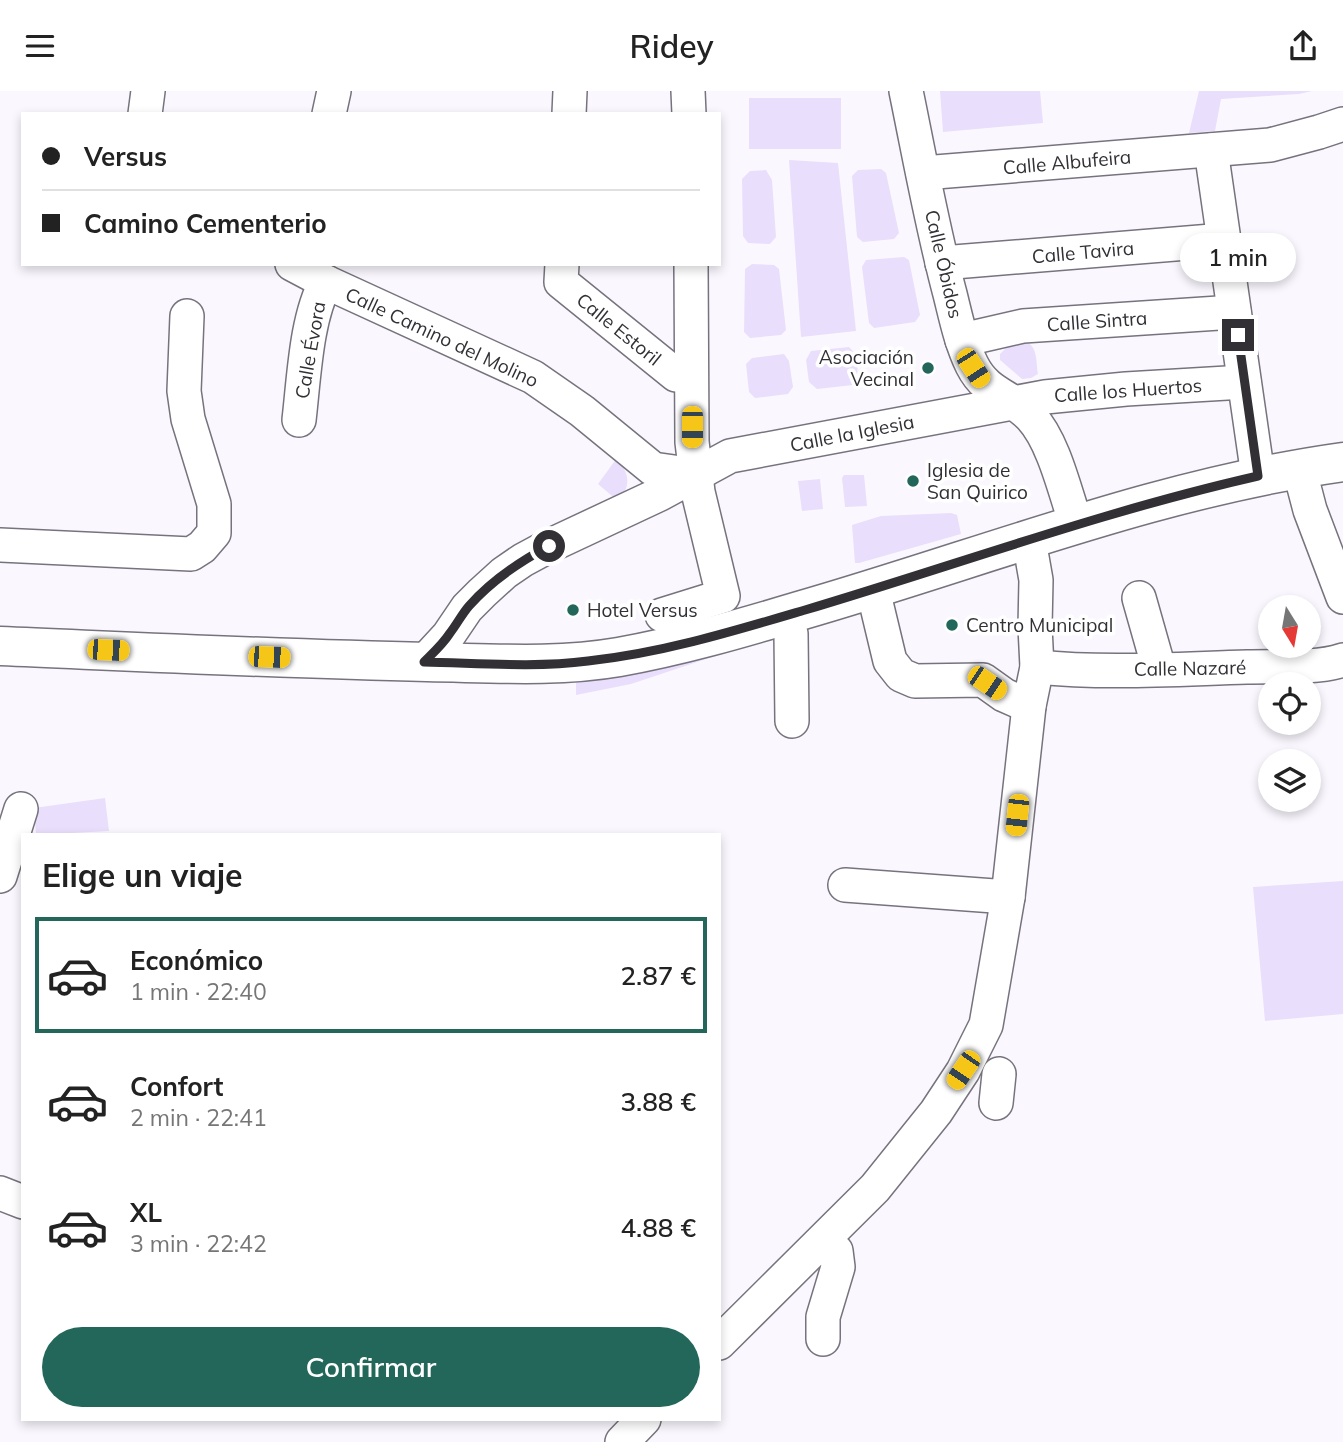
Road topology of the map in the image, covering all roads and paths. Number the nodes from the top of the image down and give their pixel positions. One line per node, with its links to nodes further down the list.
1 (148, 91): 6 (street)
2 (334, 91): 7 (street)
3 (570, 91): 8 (street)
4 (688, 91): 9 (street)
5 (906, 91): 12 (street, Calle Óbidos)
6 (145, 112)
7 (329, 112)
8 (569, 112)
9 (689, 112)
10 (1343, 124): 11 (street, Calle Albufeira)
11 (1211, 150): 12 (street, Calle Albufeira); 13 (street)
12 (923, 173): 14 (street, Calle Óbidos)
13 (1224, 240): 14 (street, Calle Tavira); 18 (street)
14 (942, 263): 20 (street, Calle Óbidos)
15 (691, 266): 27 (street)
16 (308, 271): 24 (street, Calle Évora); 27 (street, Calle Camino del Molino)
17 (561, 273): 21 (street, Calle Estoril)
18 (1234, 312): 20 (street, Calle Sintra); 22 (street)
19 (187, 316): 31 (street)
20 (962, 340): 23 (street, Calle Óbidos)
21 (676, 375)
22 (1244, 382): 23 (street, Calle los Huertos); 28 (street)
23 (1013, 402): 27 (street, Calle la Iglesia); 29 (street, Calle Óbidos)
24 (299, 420)
25 (1343, 462): 26 (highway)
26 (1299, 468): 28 (highway); 33 (street)
27 (695, 475): 35 (street); 40 (street, Calle la Iglesia)
28 (1258, 476): 29 (highway)
29 (1076, 524): 30 (highway)
30 (1029, 540): 32 (highway); 41 (street)
31 (0, 545)
32 (873, 590): 36 (highway); 42 (street)
33 (1343, 597)
34 (1139, 598): 38 (street)
35 (662, 615)
36 (786, 615): 40 (highway); 43 (street)
37 (0, 646): 40 (highway)
38 (1156, 659)
39 (1343, 660): 41 (street, Calle Nazaré)
40 (424, 662)
41 (1037, 667): 42 (street)
42 (1029, 705): 47 (street)
43 (792, 721)
44 (21, 810): 45 (street)
45 (0, 876)
46 (845, 885): 47 (street)
47 (1008, 897): 52 (street)
48 (0, 1193): 49 (street)
49 (21, 1201)
50 (836, 1251): 51 (street)
51 (823, 1339)
52 (721, 1341)
53 (642, 1421): 54 (street)
54 (622, 1442)

